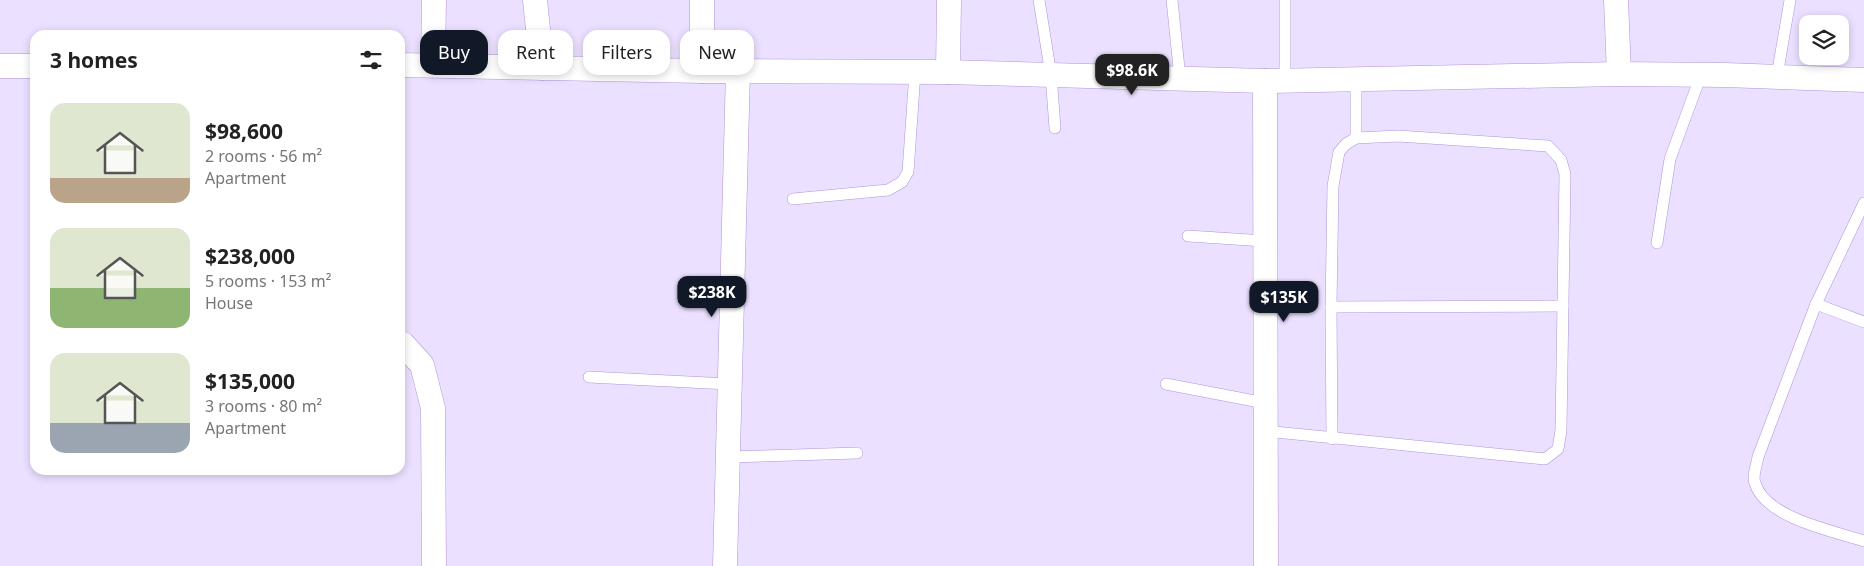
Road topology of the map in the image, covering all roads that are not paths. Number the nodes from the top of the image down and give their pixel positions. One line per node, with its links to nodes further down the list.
1 (434, 0): 10 (street)
2 (535, 0): 11 (street)
3 (702, 0): 12 (street)
4 (949, 0): 21 (street)
5 (1040, 0): 24 (lane)
6 (1172, 0): 27 (lane)
7 (1285, 0): 29 (lane)
8 (1616, 0): 22 (street)
9 (1790, 0): 26 (lane)
10 (434, 30)
11 (538, 30)
12 (702, 30)
13 (405, 65): 14 (street)
14 (420, 65)
15 (0, 66): 16 (street)
16 (30, 66)
17 (573, 69): 18 (street)
18 (680, 71)
19 (754, 71): 20 (street)
20 (914, 72): 21 (street); 33 (lane)
21 (948, 72): 24 (street)
22 (1619, 74): 25 (street); 28 (street)
23 (738, 75): 44 (street)
24 (1051, 75): 27 (street); 31 (lane)
25 (1701, 75): 26 (street); 37 (lane)
26 (1777, 76): 30 (street)
27 (1180, 78): 29 (street)
28 (1356, 79): 29 (street); 32 (lane)
29 (1275, 80): 36 (street)
30 (1864, 80)
31 (1056, 128)
32 (1356, 138): 39 (lane); 40 (lane)
33 (793, 199)
34 (1864, 203): 38 (lane)
35 (1188, 236): 36 (lane)
36 (1265, 242): 46 (street)
37 (1657, 243)
38 (1816, 304): 41 (lane); 51 (lane)
39 (1562, 306): 40 (lane); 48 (lane)
40 (1331, 307): 48 (lane)
41 (1864, 322)
42 (405, 346): 52 (street)
43 (589, 377): 44 (lane)
44 (729, 384): 50 (street)
45 (1166, 384): 46 (lane)
46 (1265, 403): 47 (street)
47 (1265, 431): 48 (lane); 54 (street)
48 (1332, 439)
49 (857, 453): 50 (lane)
50 (728, 457): 53 (street)
51 (1864, 541)
52 (434, 566)
53 (725, 566)
54 (1266, 566)

